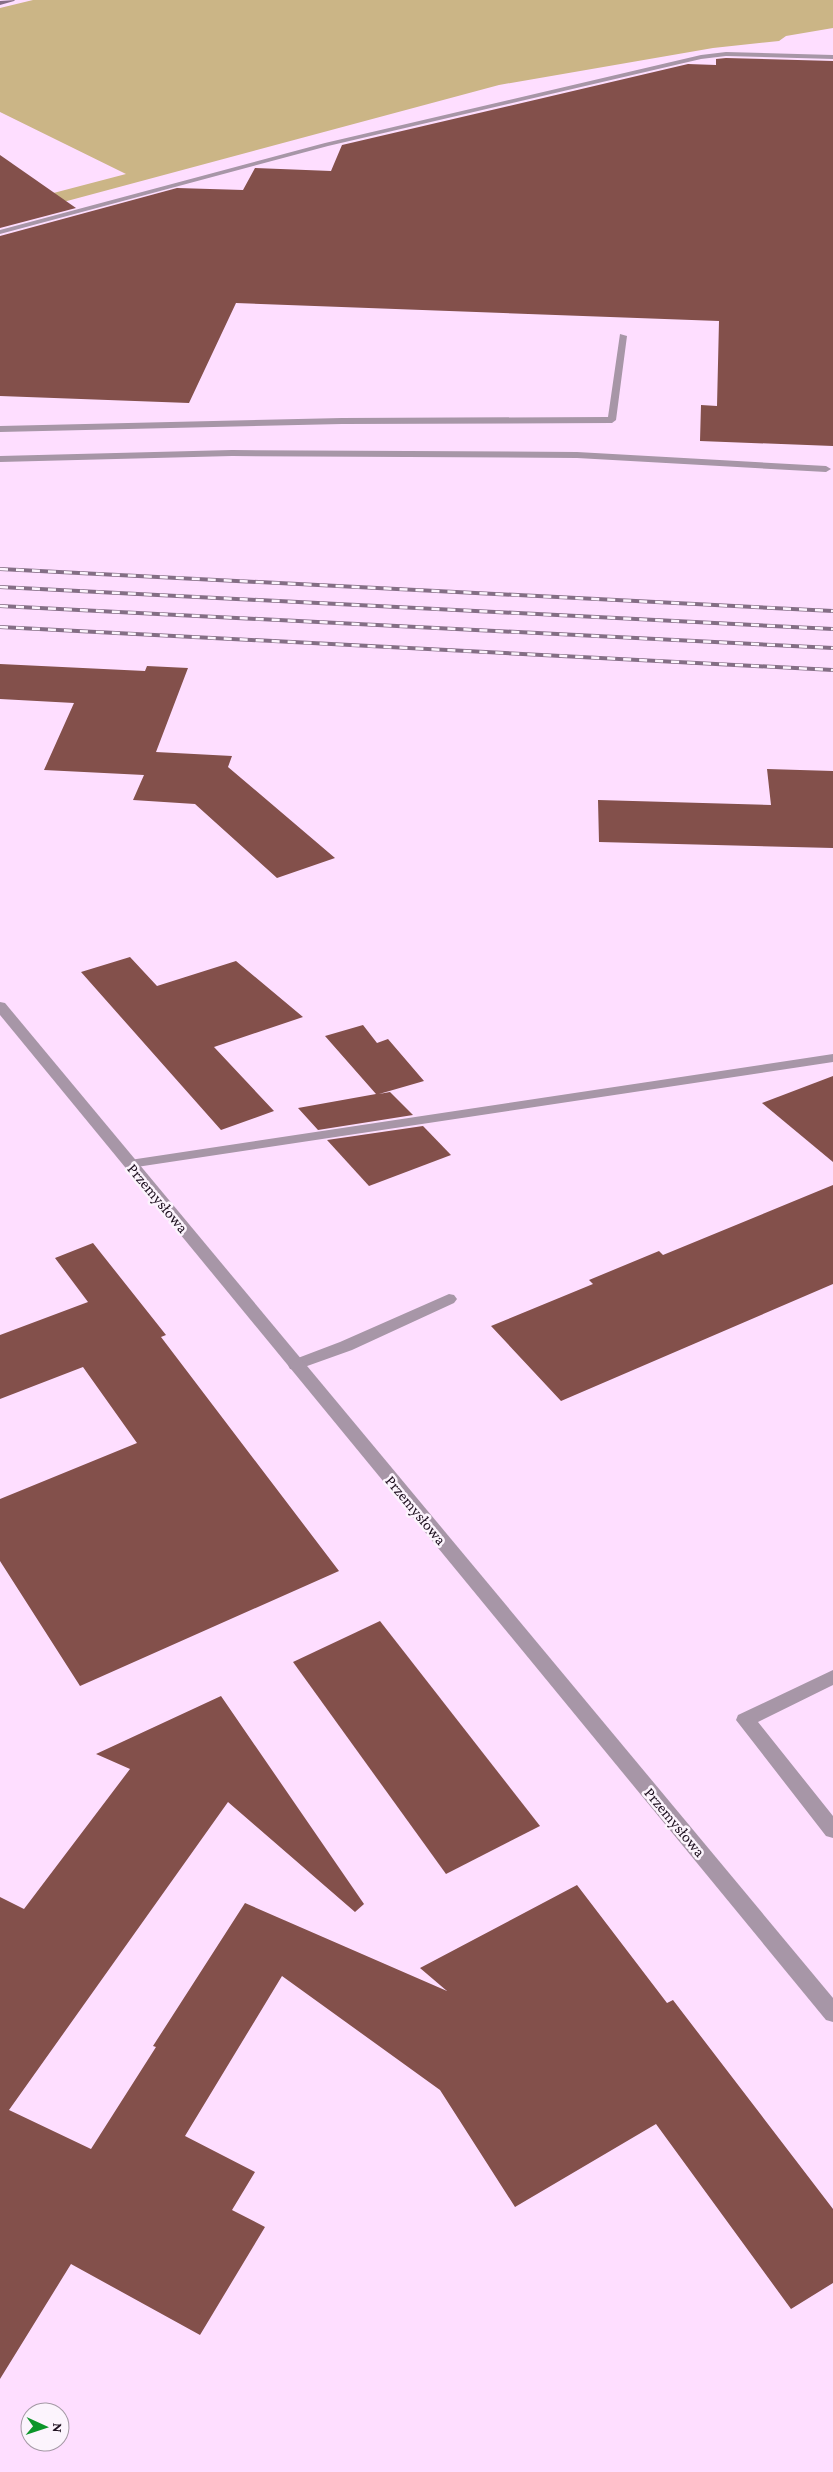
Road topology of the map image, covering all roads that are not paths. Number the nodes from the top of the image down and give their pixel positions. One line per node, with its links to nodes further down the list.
1 (12, 0): 2 (street)
2 (0, 3)
3 (833, 57): 4 (street)
4 (0, 232)
5 (623, 336): 6 (street)
6 (0, 429)
7 (0, 459): 8 (street)
8 (830, 469)
9 (0, 1006): 11 (street, Przemysłowa)
10 (833, 1058): 11 (street)
11 (130, 1164): 13 (street, Przemysłowa)
12 (449, 1299): 13 (street)
13 (296, 1364): 16 (street, Przemysłowa)
14 (833, 1677): 15 (street)
15 (833, 1830)
16 (833, 2013)

